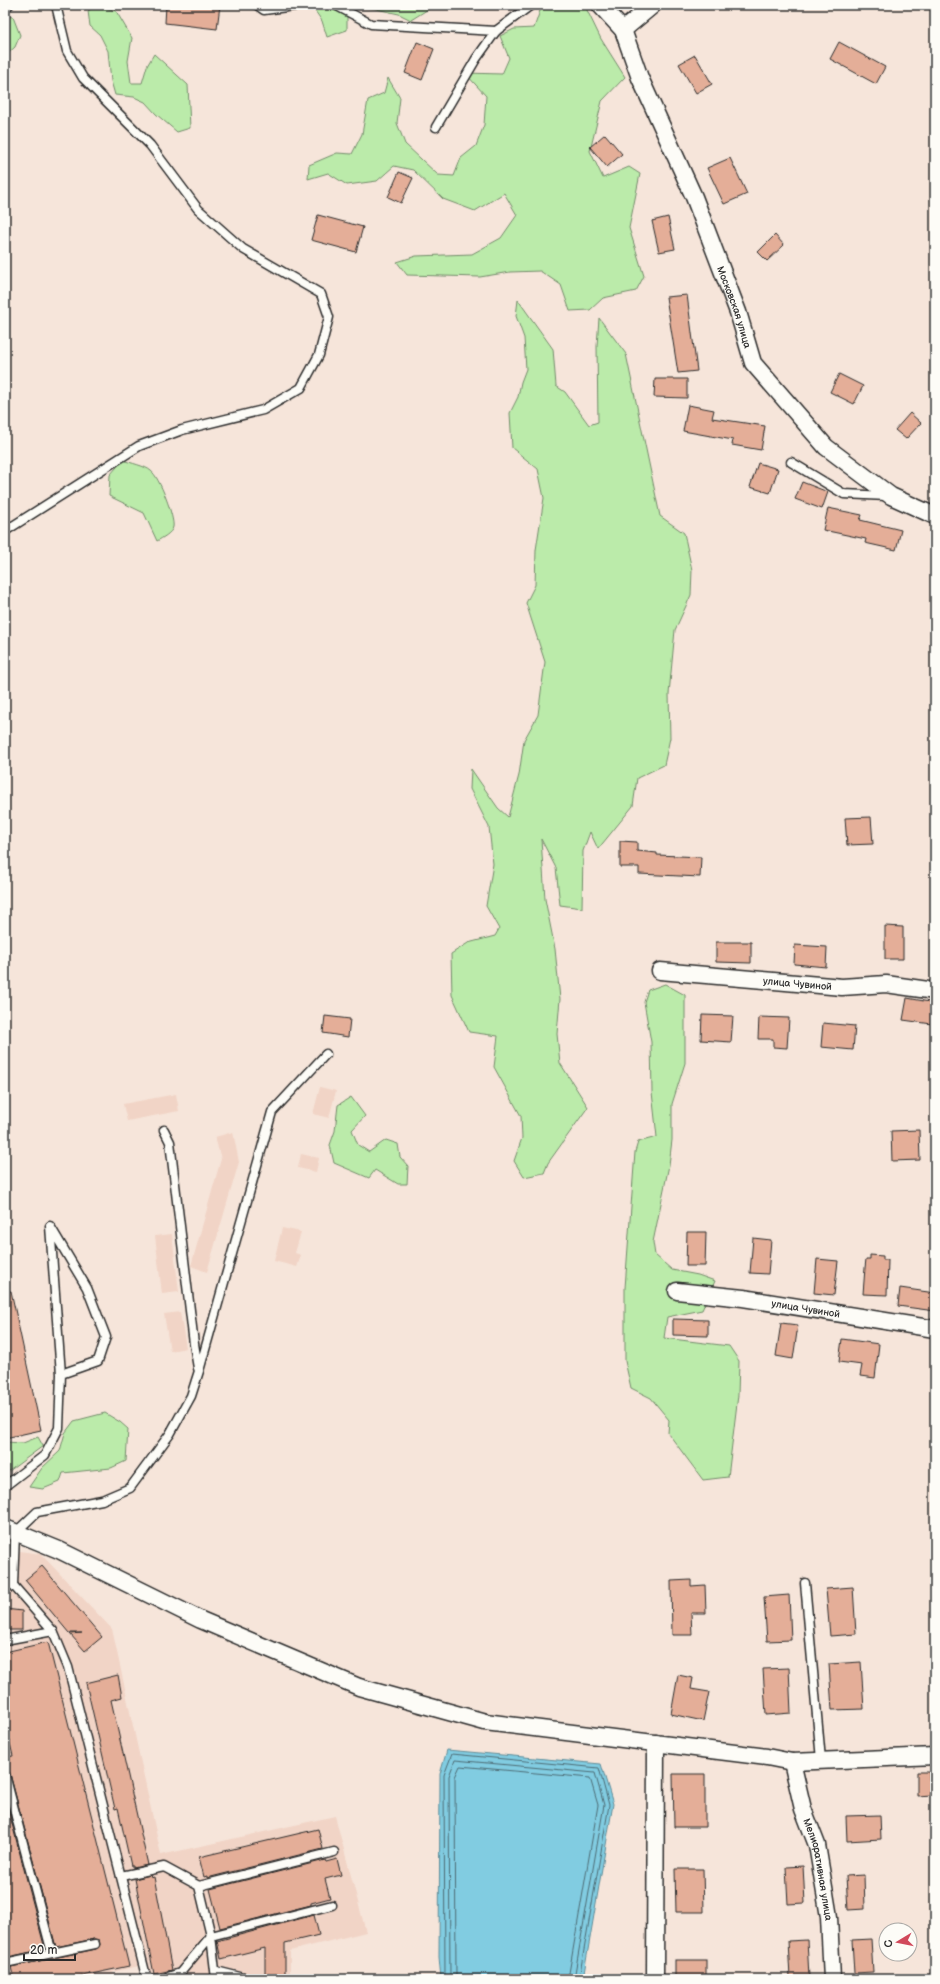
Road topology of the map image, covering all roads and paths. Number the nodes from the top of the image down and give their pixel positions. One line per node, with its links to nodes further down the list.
1 (5, 5): 2 (lane)
2 (8, 5)
3 (56, 5): 16 (lane)
4 (258, 5): 5 (lane)
5 (302, 5)
6 (335, 5): 11 (lane)
7 (531, 5): 11 (lane)
8 (600, 5): 10 (street)
9 (653, 5): 10 (street)
10 (623, 30): 14 (street, Московская улица)
11 (496, 31): 12 (lane)
12 (436, 127)
13 (791, 462): 14 (lane)
14 (891, 496): 15 (street, Московская улица)
15 (935, 516)
16 (5, 531)
17 (660, 971): 18 (street, улица Чувиной)
18 (935, 992)
19 (326, 1054): 23 (lane)
20 (164, 1130): 23 (lane)
21 (677, 1291): 22 (street, улица Чувиной)
22 (935, 1329)
23 (199, 1371): 26 (lane)
24 (61, 1374): 24 (lane); 25 (lane)
25 (5, 1486)
26 (10, 1531): 28 (lane); 31 (street)
27 (805, 1583): 33 (lane)
28 (9, 1584): 29 (lane)
29 (53, 1631): 30 (lane); 37 (lane)
30 (5, 1640)
31 (656, 1743): 34 (street); 48 (street)
32 (935, 1756): 33 (street)
33 (821, 1760): 34 (street)
34 (792, 1762): 49 (street, Мелиоративная улица)
35 (5, 1775): 42 (lane)
36 (334, 1852): 38 (lane)
37 (121, 1876): 38 (lane); 45 (lane)
38 (199, 1886): 40 (lane)
39 (332, 1905): 40 (lane)
40 (211, 1936): 44 (lane); 46 (lane)
41 (95, 1944): 42 (lane)
42 (52, 1953): 43 (lane)
43 (5, 1963)
44 (216, 1975): 47 (lane)
45 (151, 1979)
46 (162, 1979)
47 (248, 1979)
48 (655, 1979)
49 (832, 1979)

